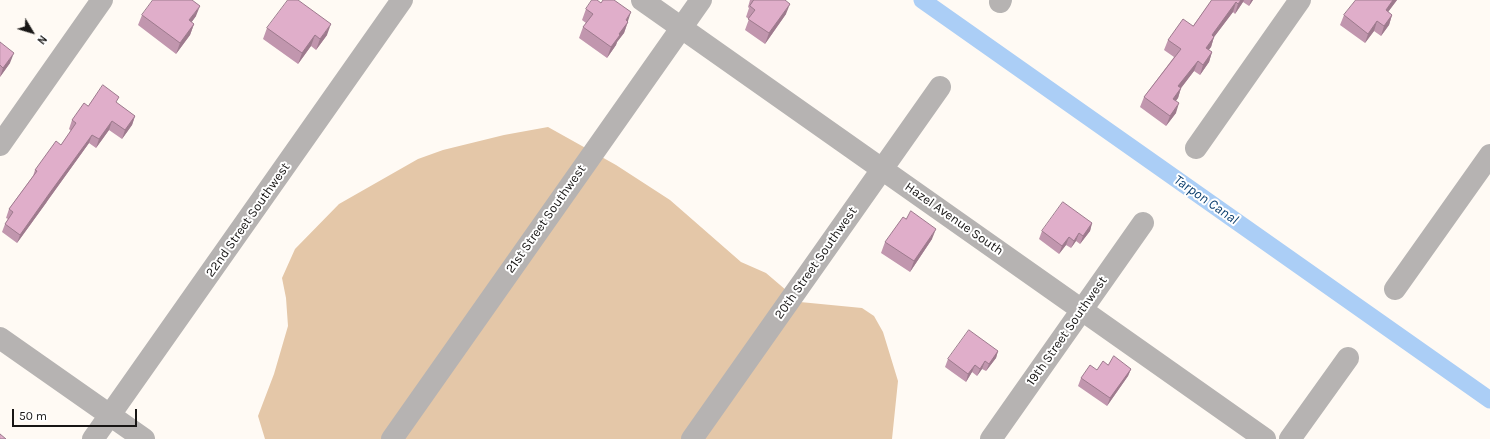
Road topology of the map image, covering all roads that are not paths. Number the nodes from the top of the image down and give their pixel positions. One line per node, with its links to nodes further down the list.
1 (102, 0): 8 (street)
2 (402, 0): 17 (street, 22nd Street Southwest)
3 (642, 0): 6 (street, Hazel Avenue South)
4 (701, 0): 6 (street, 21st Street Southwest)
5 (1300, 0): 9 (street)
6 (682, 27): 11 (street, Hazel Avenue South); 20 (street, 21st Street Southwest)
7 (940, 87): 11 (street, 20th Street Southwest)
8 (0, 145)
9 (1196, 148)
10 (1490, 155): 13 (street)
11 (882, 169): 14 (street, Hazel Avenue South); 21 (street, 20th Street Southwest)
12 (1143, 223): 14 (street, 19th Street Southwest)
13 (1395, 289)
14 (1082, 310): 22 (street, 19th Street Southwest); 23 (street, Hazel Avenue South)
15 (0, 338): 17 (street)
16 (1348, 358): 24 (street)
17 (110, 415): 18 (street, 22nd Street Southwest); 19 (street)
18 (93, 439)
19 (144, 439)
20 (392, 439)
21 (692, 439)
22 (991, 439)
23 (1265, 439)
24 (1290, 439)

